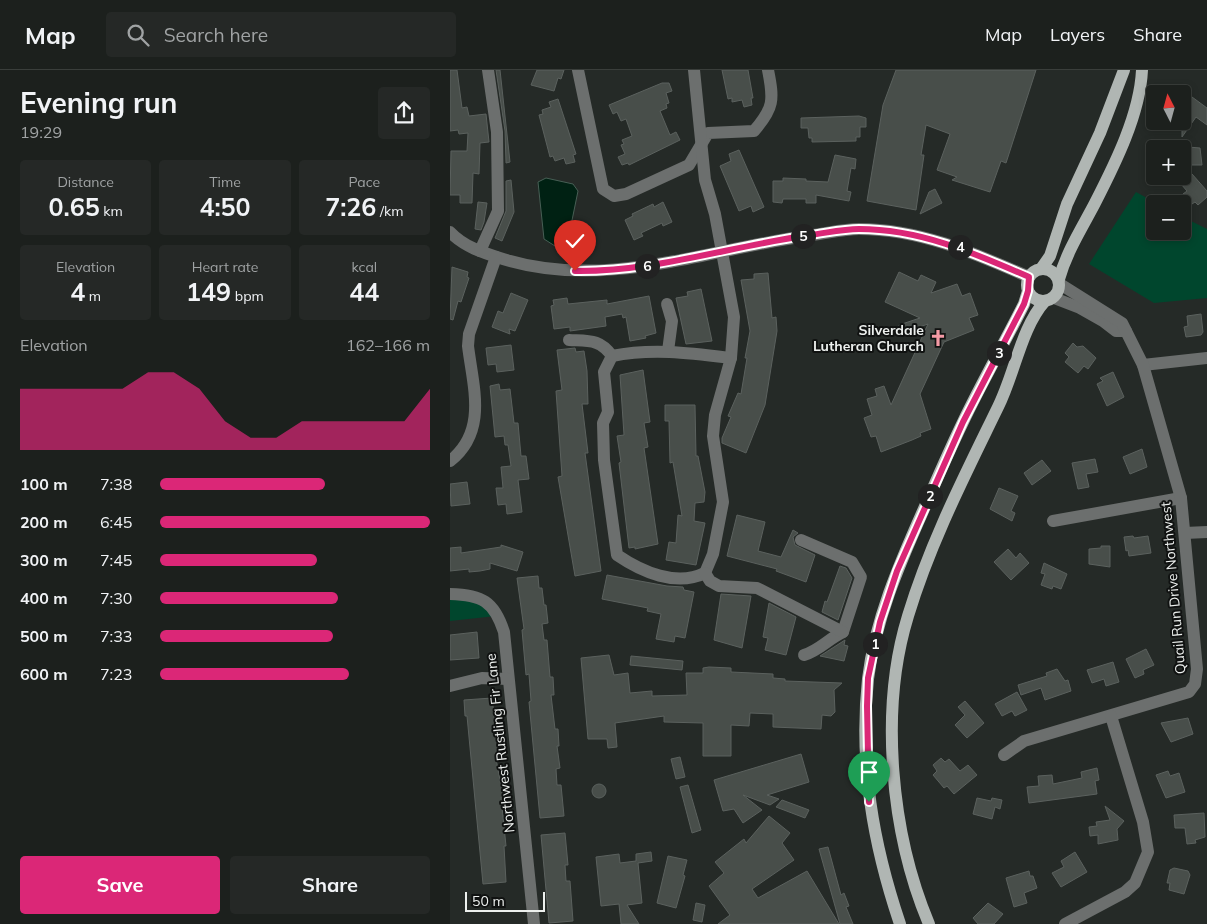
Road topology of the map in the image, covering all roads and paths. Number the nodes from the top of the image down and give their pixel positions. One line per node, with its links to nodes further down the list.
1 (488, 70): 9 (street)
2 (578, 70): 7 (street)
3 (694, 70): 7 (street)
4 (768, 70): 7 (street)
5 (1124, 70): 12 (main road)
6 (1142, 70): 14 (main road)
7 (700, 145): 10 (street)
8 (450, 232): 9 (street)
9 (480, 252): 11 (street)
10 (721, 252): 11 (street); 13 (street); 22 (street)
11 (496, 256): 25 (street)
12 (1041, 269): 13 (main road); 14 (main road)
13 (1029, 277): 15 (main road)
14 (1059, 281): 16 (main road); 18 (street, Quail Run Drive Northwest)
15 (1028, 291): 16 (main road); 41 (main road)
16 (1050, 299): 18 (street); 42 (main road)
17 (667, 304): 20 (street)
18 (1126, 331): 24 (street, Quail Run Drive Northwest)
19 (569, 340): 21 (street)
20 (668, 351): 21 (street); 22 (street)
21 (612, 356): 31 (street)
22 (731, 358): 31 (street)
23 (1207, 358): 24 (street)
24 (1143, 365): 26 (street, Quail Run Drive Northwest)
25 (450, 461)
26 (1181, 498): 27 (street); 29 (street, Quail Run Drive Northwest)
27 (1052, 521)
28 (1207, 532): 29 (street)
29 (1185, 533): 36 (street, Quail Run Drive Northwest)
30 (800, 540): 33 (street)
31 (705, 573): 33 (street)
32 (450, 594): 35 (street, Northwest Rustling Fir Lane)
33 (843, 632): 34 (street)
34 (804, 655)
35 (508, 679): 37 (street); 40 (street, Northwest Rustling Fir Lane)
36 (1201, 684): 38 (street, Quail Run Drive Northwest)
37 (450, 686)
38 (1111, 716): 39 (street, Quail Run Drive Northwest); 43 (street)
39 (1004, 756)
40 (534, 924)
41 (900, 924)
42 (929, 924)
43 (1065, 924)

